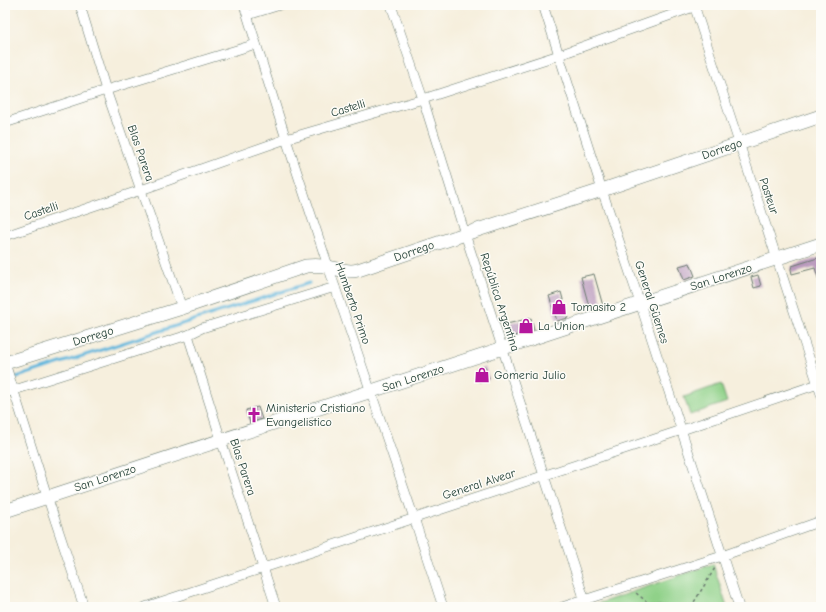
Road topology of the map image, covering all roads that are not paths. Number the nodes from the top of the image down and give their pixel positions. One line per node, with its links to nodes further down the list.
1 (80, 5): 10 (street, Blas Parera)
2 (244, 5): 7 (street, Humberto Primo)
3 (280, 5): 7 (street)
4 (391, 5): 11 (street, República Argentina)
5 (543, 5): 9 (street, General Güemes)
6 (696, 6): 9 (street, Castelli); 15 (street, Pasteur)
7 (248, 15): 8 (street, Humberto Primo)
8 (256, 44): 10 (street); 14 (street, Humberto Primo)
9 (559, 55): 11 (street, Castelli); 17 (street, General Güemes)
10 (106, 90): 13 (street); 16 (street, Blas Parera)
11 (423, 98): 14 (street, Castelli); 18 (street, República Argentina)
12 (821, 116): 15 (street, Dorrego)
13 (5, 123)
14 (286, 139): 16 (street, Castelli); 22 (street, Humberto Primo)
15 (739, 144): 17 (street, Dorrego); 21 (street, Pasteur)
16 (141, 190): 19 (street, Castelli); 25 (street, Blas Parera)
17 (602, 190): 18 (street, Dorrego); 24 (street, General Güemes)
18 (465, 234): 22 (street, Dorrego); 27 (street, República Argentina)
19 (5, 236)
20 (821, 244): 21 (street, San Lorenzo)
21 (778, 258): 24 (street, San Lorenzo); 29 (street, Pasteur)
22 (328, 266): 23 (street, Humberto Primo); 25 (street, Dorrego)
23 (334, 287): 26 (street); 30 (street, Humberto Primo)
24 (640, 303): 27 (street, San Lorenzo); 33 (street, General Güemes)
25 (182, 308): 28 (street, Dorrego)
26 (188, 334): 31 (street); 34 (street, Blas Parera)
27 (502, 348): 30 (street, San Lorenzo); 35 (street, República Argentina)
28 (5, 363): 31 (street)
29 (819, 384): 32 (street, Pasteur); 33 (street, General Alvear)
30 (371, 391): 34 (street, San Lorenzo); 38 (street, Humberto Primo)
31 (9, 392): 36 (street)
32 (821, 394)
33 (682, 430): 35 (street, General Alvear); 40 (street, General Güemes)
34 (221, 440): 36 (street, San Lorenzo); 41 (street, Blas Parera)
35 (544, 475): 38 (street, General Alvear); 42 (street, República Argentina)
36 (47, 496): 37 (street, San Lorenzo); 43 (street)
37 (5, 511)
38 (414, 518): 41 (street, General Alvear); 46 (street, Humberto Primo)
39 (821, 521): 40 (street)
40 (722, 556): 42 (street); 48 (street, General Güemes)
41 (263, 568): 44 (street, General Alvear); 45 (street, Blas Parera)
42 (586, 603): 47 (street)
43 (84, 607)
44 (145, 607)
45 (276, 607)
46 (443, 607)
47 (562, 607)
48 (739, 607)

